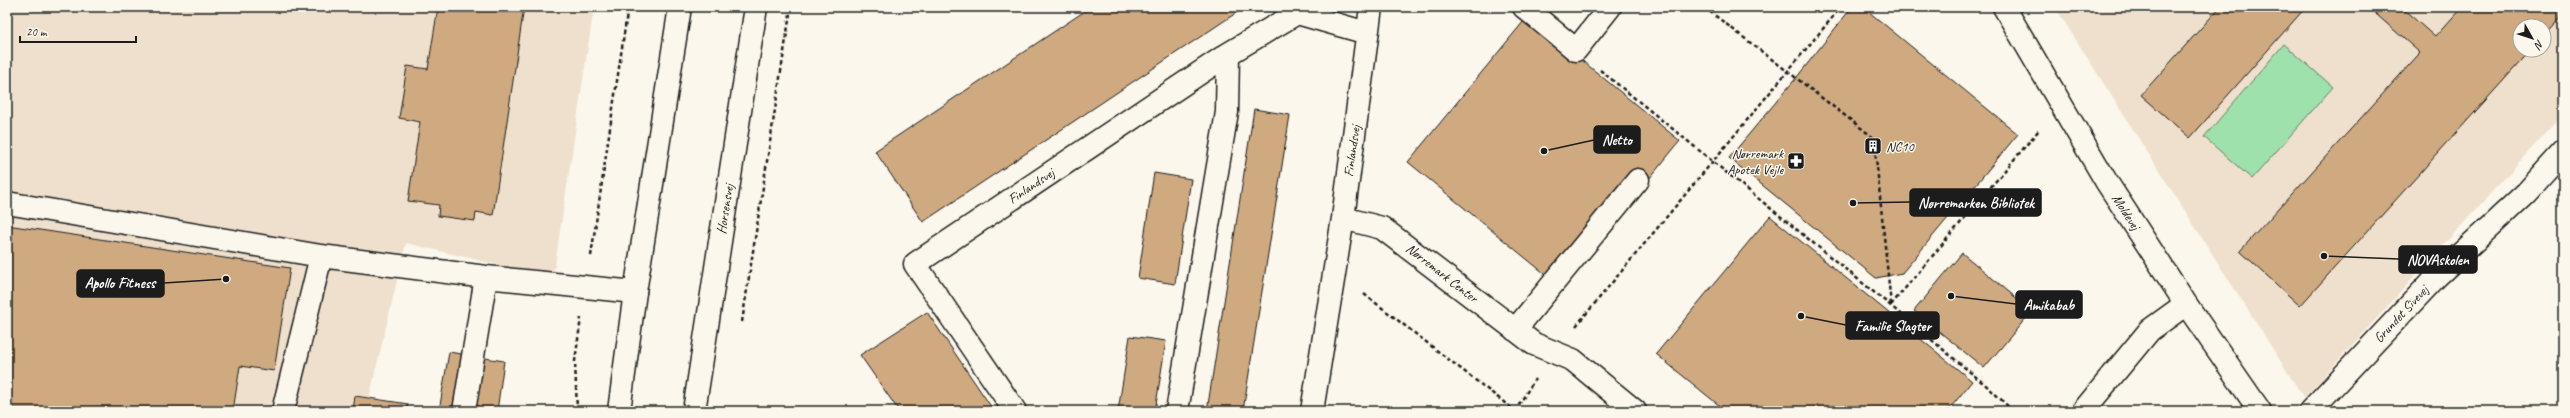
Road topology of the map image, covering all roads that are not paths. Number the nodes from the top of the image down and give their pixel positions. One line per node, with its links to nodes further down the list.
1 (680, 7): 16 (street)
2 (756, 7): 22 (street, Horsensvej)
3 (1371, 7): 8 (street, Finlandsvej)
4 (1524, 7): 5 (street)
5 (1610, 7)
6 (2004, 7): 17 (street, Moldevej)
7 (1294, 10): 8 (street, Finlandsvej); 9 (street, Finlandsvej)
8 (1367, 33): 13 (street, Finlandsvej)
9 (1228, 54): 23 (street, Finlandsvej); 24 (street)
10 (2563, 152): 29 (street, Grundet Sivevej)
11 (1638, 180): 18 (street)
12 (7, 203): 14 (street)
13 (1342, 218): 18 (street, Nørremark Center); 25 (street, Finlandsvej)
14 (321, 256): 15 (street); 19 (street)
15 (486, 277): 16 (street); 20 (street)
16 (635, 292): 21 (street)
17 (2186, 304): 27 (street); 28 (street, Moldevej)
18 (1515, 330): 26 (street, Nørremark Center)
19 (283, 411)
20 (464, 411)
21 (619, 411)
22 (694, 411)
23 (1015, 411)
24 (1177, 411)
25 (1312, 411)
26 (1635, 411)
27 (2083, 411)
28 (2260, 411)
29 (2310, 411)

